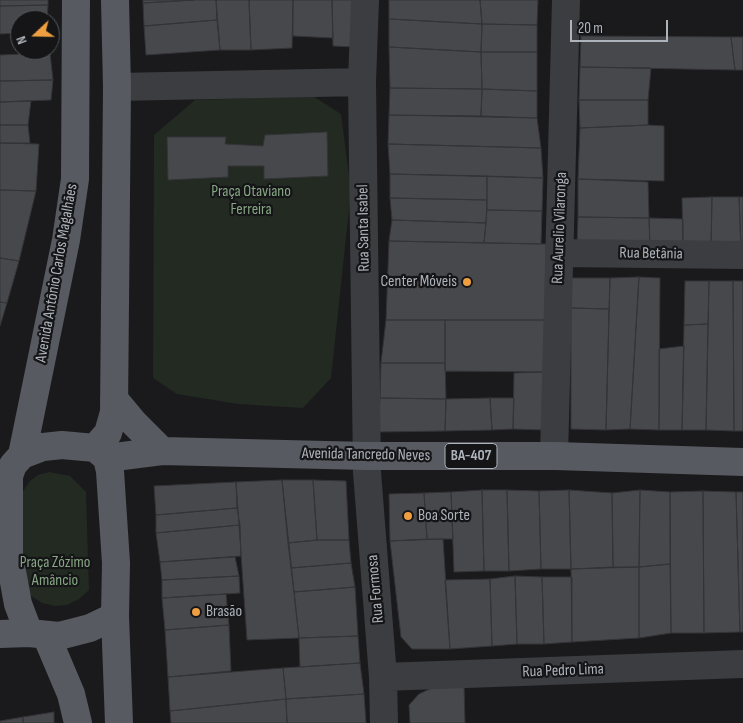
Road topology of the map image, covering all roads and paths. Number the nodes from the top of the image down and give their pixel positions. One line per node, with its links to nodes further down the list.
1 (76, 0): 12 (main road, Avenida Antônio Carlos Magalhães)
2 (115, 0): 6 (main road)
3 (365, 0): 5 (street, Rua Santa Isabel)
4 (566, 0): 7 (street, Rua Aurelio Vilaronga)
5 (362, 82): 6 (street); 13 (street, Rua Santa Isabel)
6 (117, 87): 9 (main road)
7 (559, 253): 8 (street, Rua Betânia); 14 (street, Rua Aurelio Vilaronga)
8 (743, 255)
9 (114, 399): 10 (main road); 15 (main road)
10 (162, 451): 11 (main road, Avenida Tancredo Neves); 15 (main road, Avenida Tancredo Neves)
11 (199, 451): 13 (main road, Avenida Tancredo Neves / BA-407); 15 (main road)
12 (22, 455): 15 (main road); 17 (main road, Avenida Antônio Carlos Magalhães)
13 (367, 456): 14 (main road, Avenida Tancredo Neves / BA-407); 22 (street, Rua Formosa)
14 (554, 456): 16 (main road, Avenida Tancredo Neves / BA-407)
15 (104, 462): 18 (main road)
16 (743, 462)
17 (4, 494): 20 (main road, Avenida Antônio Carlos Magalhães)
18 (115, 616): 20 (main road); 24 (main road)
19 (0, 634): 20 (main road)
20 (37, 634): 23 (main road)
21 (743, 664): 22 (street, Rua Pedro Lima)
22 (383, 677): 25 (street, Rua Formosa)
23 (78, 723)
24 (119, 723)
25 (384, 723)

